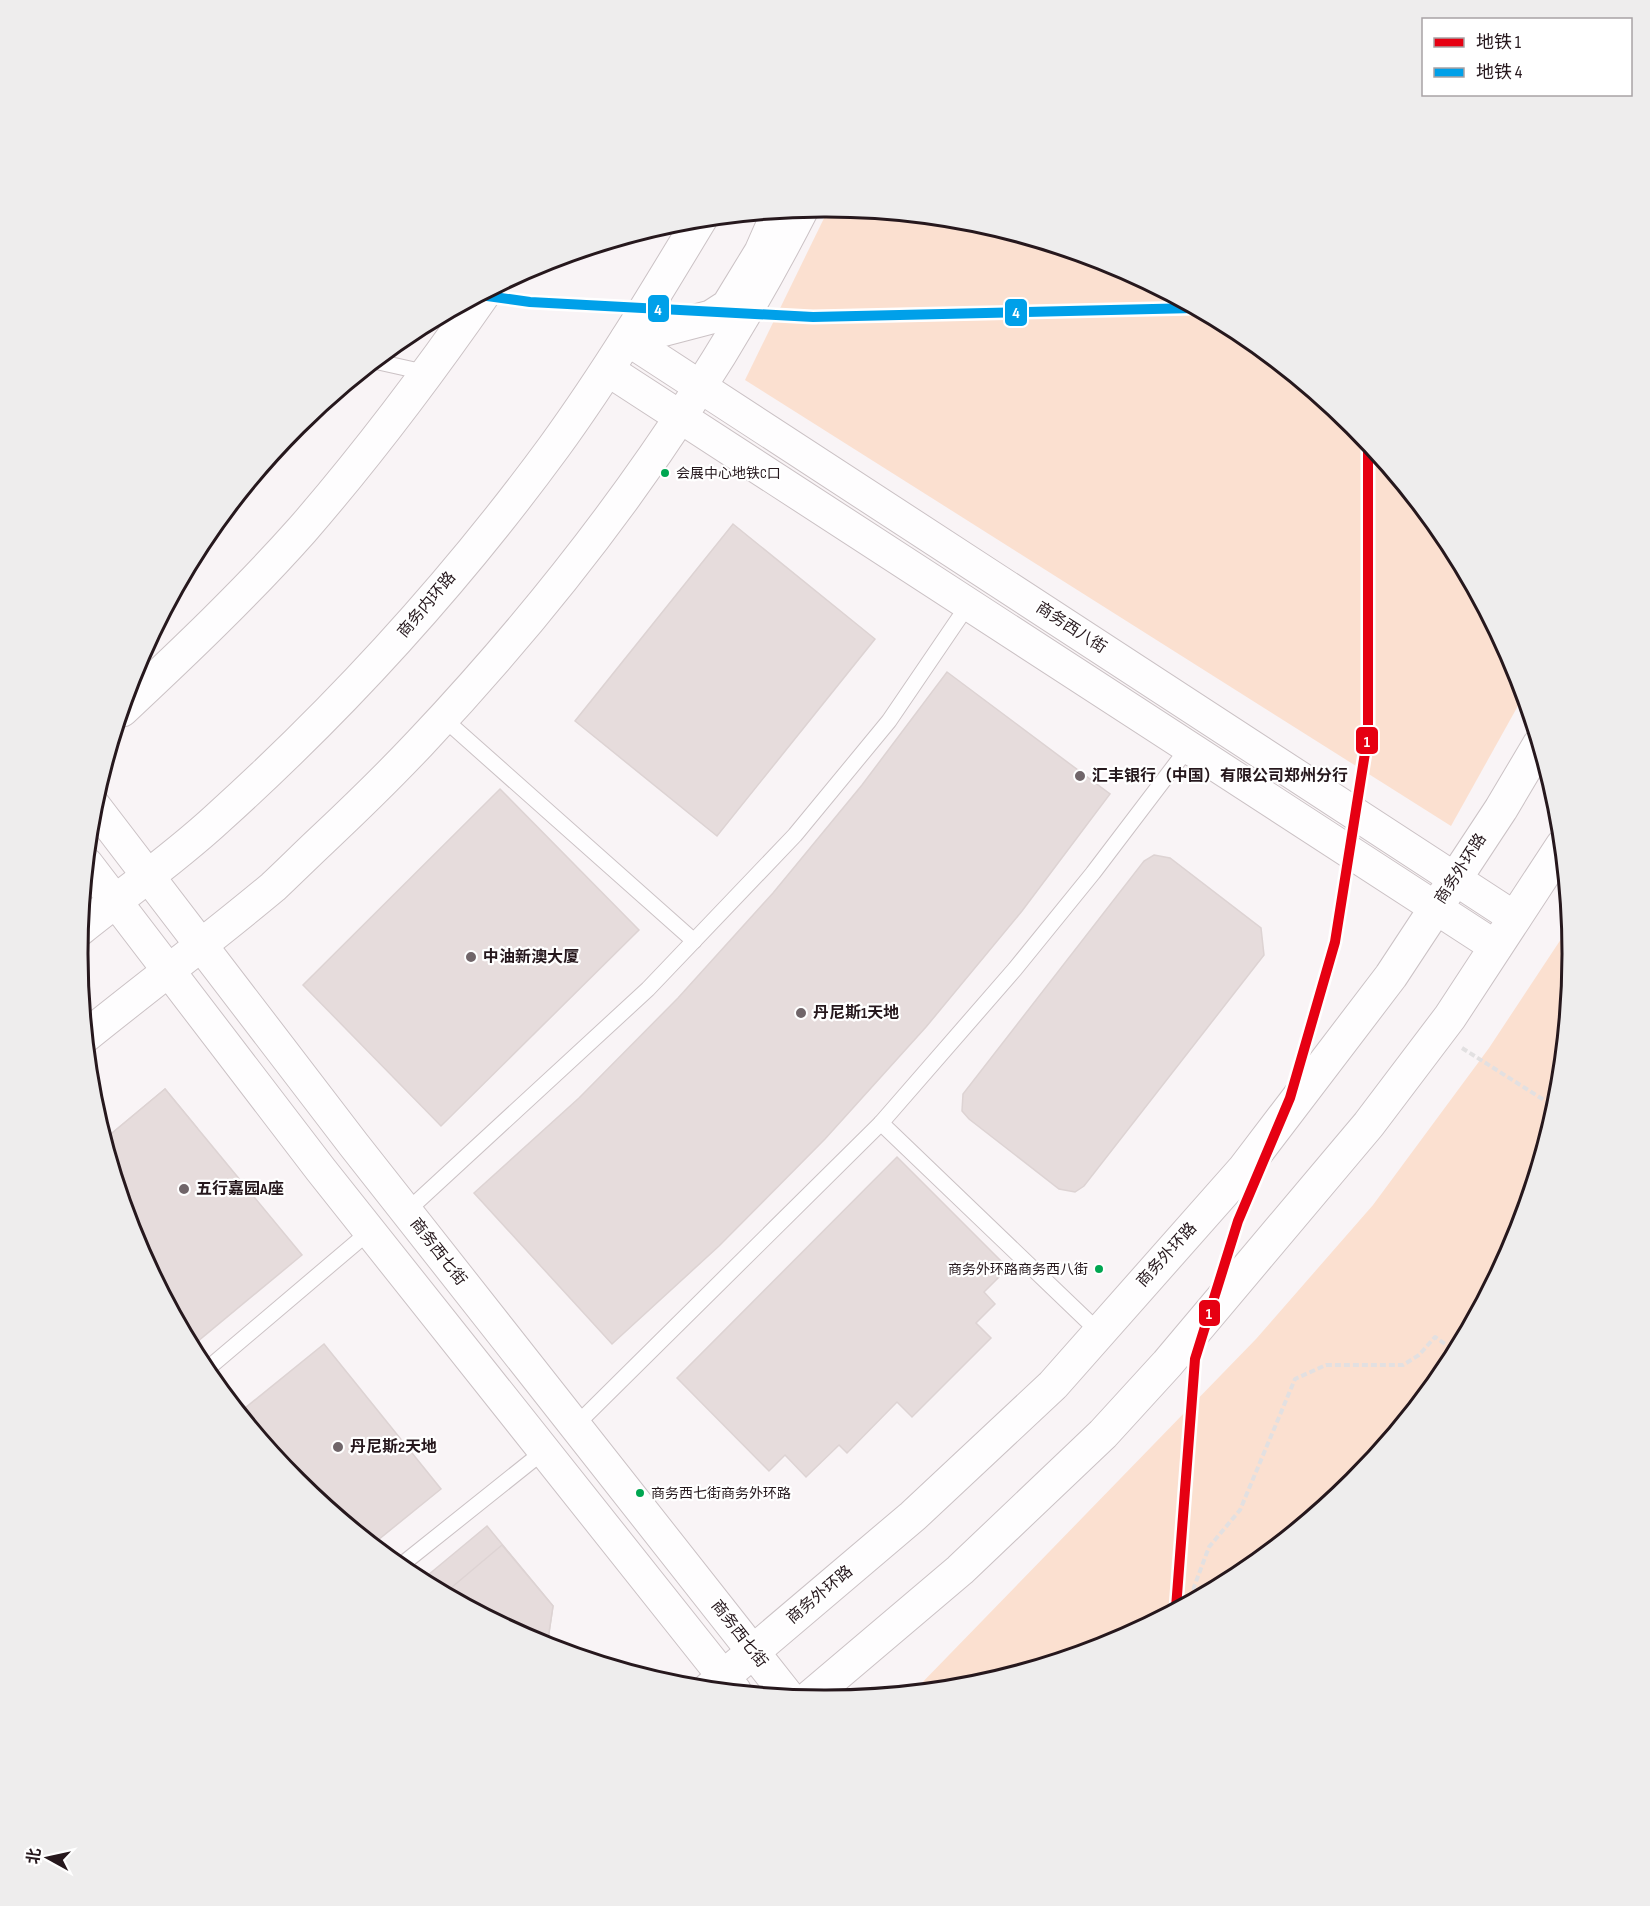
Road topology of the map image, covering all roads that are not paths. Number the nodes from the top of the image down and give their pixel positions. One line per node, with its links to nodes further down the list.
1 (776, 218): 5 (street)
2 (798, 218): 9 (street)
3 (694, 229): 5 (street, 商务内环路)
4 (476, 304): 8 (street)
5 (627, 339): 7 (street, 商务内环路); 9 (street, 商务西八街)
6 (385, 363): 8 (lane)
7 (608, 370): 10 (street); 19 (street, 商务内环路)
8 (428, 373): 12 (street)
9 (700, 387): 10 (street); 20 (street, 商务西八街)
10 (680, 417): 11 (street); 13 (street)
11 (968, 604): 14 (street); 25 (lane)
12 (135, 698)
13 (443, 718): 25 (lane); 26 (street)
14 (1188, 748): 22 (street); 30 (lane)
15 (1534, 754): 20 (street, 商务外环路)
16 (102, 816): 19 (street, 商务西七街)
17 (1555, 857): 23 (street)
18 (93, 872): 21 (street)
19 (147, 875): 21 (street, 商务内环路); 26 (street, 商务西七街)
20 (1455, 878): 22 (street, 商务外环路); 23 (street, 商务西八街)
21 (115, 901): 24 (street, 商务内环路); 28 (street)
22 (1435, 908): 27 (street); 33 (street, 商务外环路)
23 (1515, 918): 27 (street)
24 (89, 922)
25 (694, 941): 31 (lane)
26 (200, 944): 28 (street); 31 (street, 商务西七街)
27 (1496, 947): 42 (street)
28 (168, 970): 29 (street); 32 (street)
29 (93, 1030)
30 (880, 1123): 33 (lane); 35 (lane)
31 (406, 1212): 35 (street, 商务西七街)
32 (370, 1232): 34 (lane); 36 (street)
33 (1099, 1332): 38 (street, 商务外环路)
34 (214, 1363)
35 (575, 1426): 38 (street, 商务西七街)
36 (544, 1451): 37 (lane); 39 (street)
37 (408, 1559)
38 (753, 1652): 40 (street, 商务外环路); 41 (street, 商务西七街)
39 (720, 1682)
40 (725, 1682)
41 (782, 1688)
42 (819, 1690)

